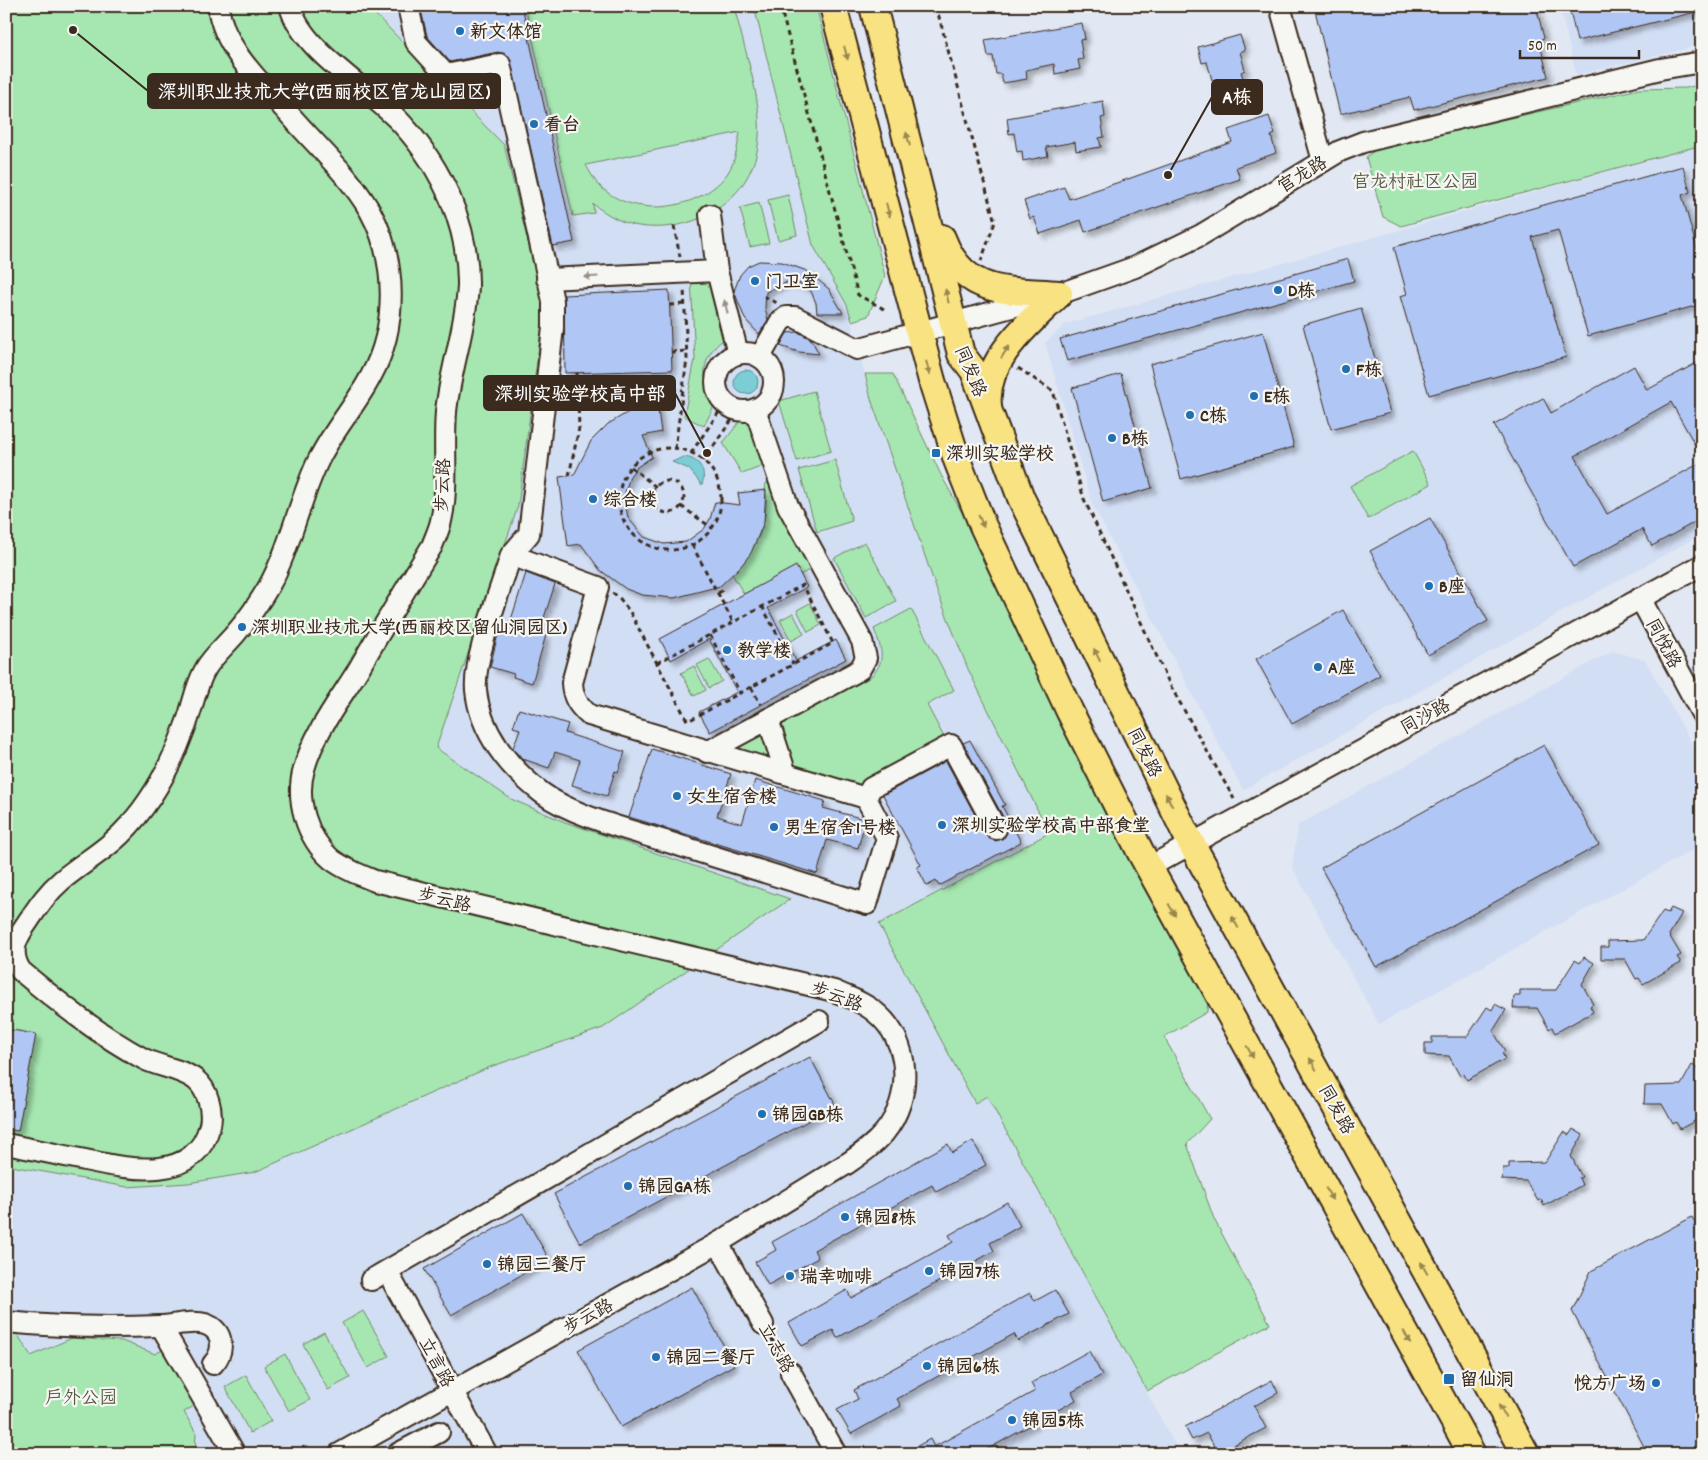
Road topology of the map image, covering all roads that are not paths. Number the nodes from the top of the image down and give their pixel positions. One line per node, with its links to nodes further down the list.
1 (218, 6): 32 (street)
2 (290, 6): 33 (street, 步云路)
3 (408, 6): 12 (street)
4 (833, 6): 15 (main road, 同发路, one-way to 15)
5 (873, 6): 9 (main road, 同发路, one-way to 5)
6 (1280, 6): 8 (street)
7 (1702, 62): 8 (street, 官龙路)
8 (1323, 161): 13 (street, 官龙路)
9 (922, 194): 13 (main road); 14 (main road, 同发路, one-way to 9)
10 (710, 215): 11 (street)
11 (717, 271): 12 (street, one-way to 12); 16 (street, one-way to 11)
12 (547, 279): 20 (street)
13 (1059, 294): 14 (street, 官龙路); 19 (main road, one-way to 13)
14 (954, 324): 15 (street, 官龙路); 19 (main road, 同发路)
15 (920, 333): 17 (street, 官龙路); 30 (main road, 同发路, one-way to 30)
16 (738, 354): 17 (street); 18 (street)
17 (760, 357): 18 (street)
18 (740, 407): 24 (street)
19 (989, 414): 29 (main road, 同发路, one-way to 19)
20 (511, 555): 25 (street); 27 (street)
21 (1702, 565): 22 (street, 同沙路)
22 (1640, 598): 23 (street, 同悦路); 29 (street, 同沙路)
23 (1702, 714)
24 (768, 719): 25 (street); 26 (street)
25 (705, 751): 26 (street)
26 (786, 774): 27 (street)
27 (866, 798): 28 (street)
28 (996, 829)
29 (1192, 843): 30 (street, 同沙路); 47 (main road, 同发路, one-way to 29)
30 (1148, 867): 46 (main road, 同发路, one-way to 46)
31 (819, 1021): 39 (street, 立言路)
32 (6, 1144)
33 (718, 1243): 35 (street, 立志路); 39 (street, 步云路)
34 (6, 1322): 36 (street)
35 (763, 1324)
36 (161, 1326): 37 (street); 41 (street)
37 (213, 1364)
38 (790, 1373): 45 (street, 立志路)
39 (453, 1392): 42 (street, 步云路); 44 (street, 立言路)
40 (439, 1432): 43 (street)
41 (235, 1454)
42 (339, 1454)
43 (397, 1454)
44 (487, 1454)
45 (836, 1454)
46 (1472, 1454)
47 (1526, 1454)

